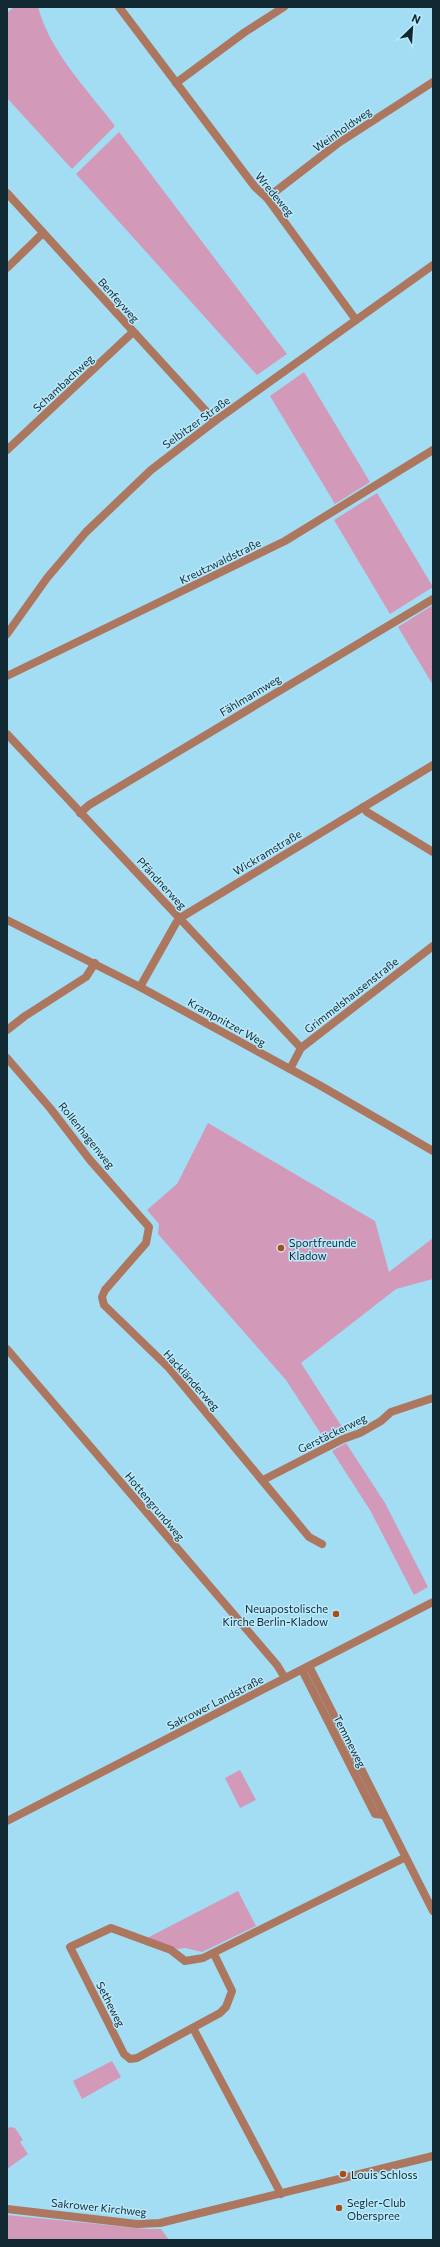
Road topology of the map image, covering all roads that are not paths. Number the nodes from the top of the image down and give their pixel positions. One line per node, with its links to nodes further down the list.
1 (119, 7): 4 (street, Wredeweg)
2 (284, 7): 4 (street)
3 (433, 82): 6 (street, Weinholdweg)
4 (176, 83): 6 (street, Wredeweg)
5 (7, 193): 7 (street, Benfeyweg)
6 (267, 198): 10 (street, Wredeweg)
7 (43, 233): 9 (street); 11 (street, Benfeyweg)
8 (433, 265): 10 (street, Selbitzer Straße)
9 (7, 268)
10 (356, 320): 12 (street, Selbitzer Straße)
11 (133, 332): 12 (street, Benfeyweg); 13 (street, Schambachweg)
12 (215, 421): 16 (street, Selbitzer Straße)
13 (7, 450)
14 (433, 450): 17 (street, Kreutzwaldstraße)
15 (433, 599): 21 (street, Fählmannweg)
16 (7, 634)
17 (7, 676)
18 (7, 734): 21 (street, Pfändnerweg)
19 (433, 765): 20 (street, Wickramstraße)
20 (363, 807): 22 (street); 23 (street, Wickramstraße)
21 (80, 813): 23 (street, Pfändnerweg)
22 (433, 852)
23 (180, 918): 27 (street, Wickramstraße); 29 (street, Pfändnerweg)
24 (7, 920): 26 (street, Krampnitzer Weg)
25 (433, 946): 29 (street, Grimmelshausenstraße)
26 (95, 963): 27 (street, Krampnitzer Weg); 28 (street)
27 (140, 987): 31 (street, Krampnitzer Weg)
28 (7, 1030)
29 (301, 1048): 31 (street, Grimmelshausenstraße)
30 (7, 1058): 33 (street, Rollenhagenweg)
31 (290, 1069): 32 (street, Krampnitzer Weg)
32 (433, 1151)
33 (149, 1227): 36 (street, Hackländerweg)
34 (7, 1349): 40 (street, Hottengrundweg)
35 (433, 1398): 36 (street, Gerstäckerweg)
36 (263, 1480): 37 (street, Hackländerweg)
37 (322, 1544)
38 (433, 1602): 39 (street, Sakrower Landstraße)
39 (305, 1668): 40 (street, Sakrower Landstraße); 42 (street, Temmeweg)
40 (285, 1678): 41 (street, Sakrower Landstraße)
41 (7, 1821)
42 (404, 1858): 43 (street, Temmeweg); 44 (street, Setheweg)
43 (433, 1911)
44 (214, 1954): 45 (street, Setheweg); 45 (street, Setheweg)
45 (193, 2028): 47 (street)
46 (433, 2156): 47 (street, Sakrower Kirchweg)
47 (282, 2194): 48 (street, Sakrower Kirchweg)
48 (7, 2209)

